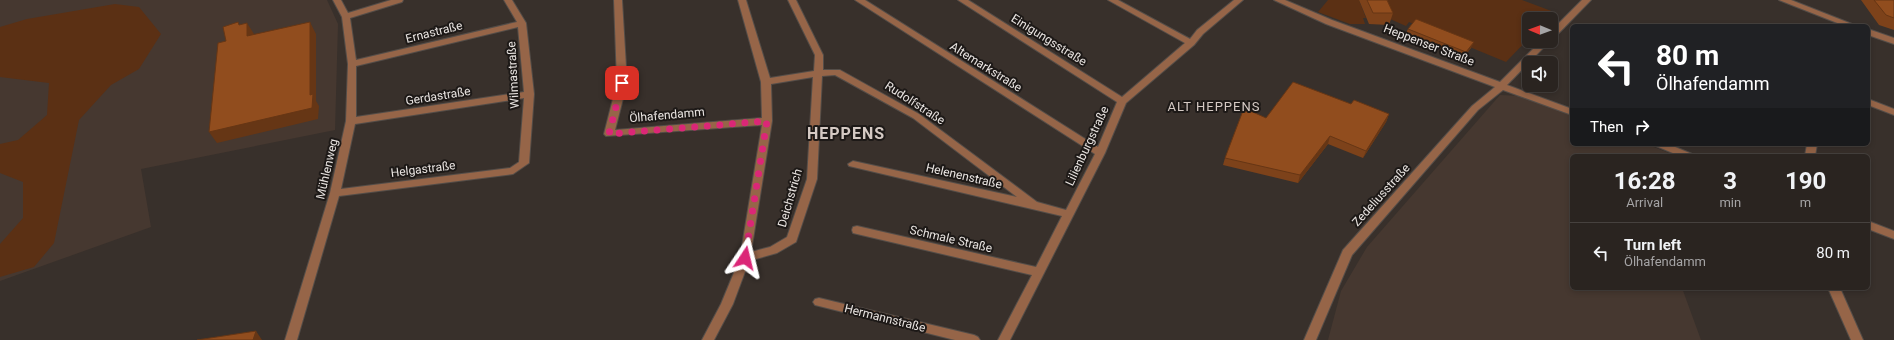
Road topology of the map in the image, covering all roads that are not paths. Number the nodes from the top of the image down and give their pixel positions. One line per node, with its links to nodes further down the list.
1 (337, 0): 14 (street, Mühlenweg)
2 (400, 0): 14 (street)
3 (508, 0): 15 (street, Wilmastraße)
4 (618, 0): 32 (street, Ölhafendamm)
5 (742, 0): 24 (street)
6 (792, 0): 23 (street, Deichstrich)
7 (859, 0): 34 (street, Altemarkstraße)
8 (962, 0): 27 (street, Einigungsstraße)
9 (1112, 0): 20 (street)
10 (1239, 0): 20 (street, Lilienburgstraße)
11 (1278, 0): 25 (street, Heppenser Straße)
12 (1587, 0): 17 (street)
13 (1784, 0): 16 (street)
14 (346, 17): 22 (street, Mühlenweg)
15 (522, 23): 22 (street, Ernastraße); 26 (street, Wilmastraße)
16 (1848, 24)
17 (1558, 29)
18 (1870, 33): 19 (street)
19 (1894, 41)
20 (1190, 43): 27 (street, Lilienburgstraße)
21 (1539, 48): 25 (street, Zedeliusstraße)
22 (352, 64): 31 (street, Mühlenweg)
23 (818, 73): 24 (street, Rudolfstraße); 39 (street, Rudolfstraße); 44 (street, Deichstrich)
24 (766, 82): 32 (street)
25 (1501, 86): 29 (street, Heppenser Straße); 52 (street, Zedeliusstraße)
26 (529, 94): 31 (street, Gerdastraße); 37 (street, Wilmastraße)
27 (1122, 101): 34 (street, Lilienburgstraße)
28 (1870, 103): 30 (street)
29 (1570, 111)
30 (1894, 112)
31 (351, 121): 38 (street, Mühlenweg)
32 (767, 121): 44 (street)
33 (1664, 146): 35 (street)
34 (1100, 153): 40 (street, Lilienburgstraße)
35 (1684, 154)
36 (853, 164): 39 (street, Helenenstraße)
37 (513, 171): 38 (street, Helgastraße)
38 (336, 193): 48 (street, Mühlenweg)
39 (1034, 205): 40 (street, Helenenstraße)
40 (1068, 214): 45 (street, Lilienburgstraße)
41 (1870, 226): 43 (street)
42 (857, 230): 45 (street, Schmale Straße)
43 (1894, 235)
44 (745, 258): 49 (street)
45 (1039, 272): 51 (street, Lilienburgstraße)
46 (1835, 290): 53 (street)
47 (819, 302): 50 (street, Hermannstraße)
48 (291, 340)
49 (708, 340)
50 (974, 340)
51 (1004, 340)
52 (1310, 340)
53 (1857, 340)

